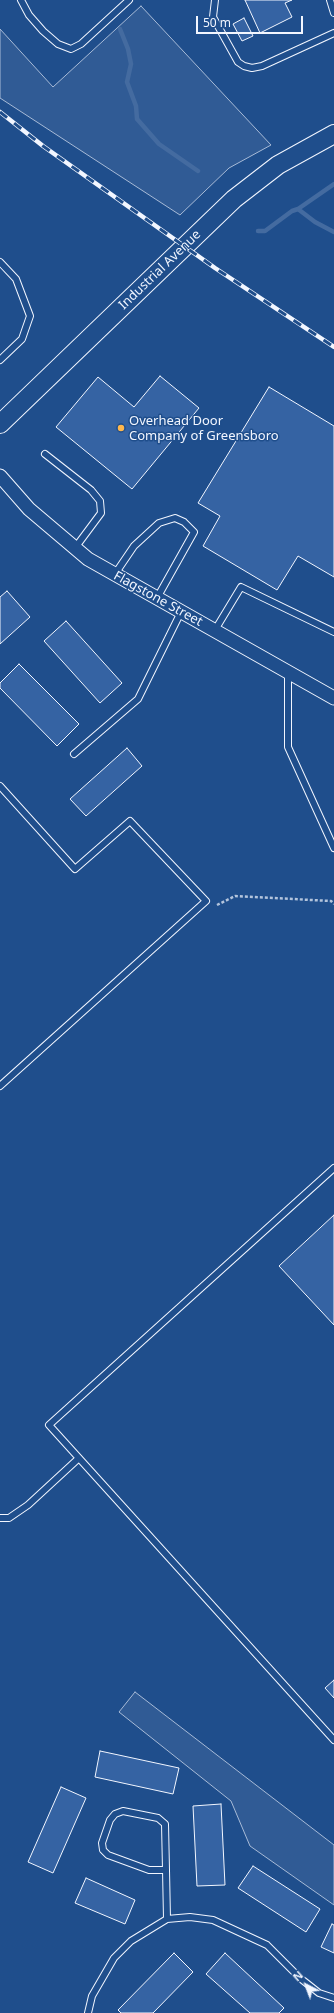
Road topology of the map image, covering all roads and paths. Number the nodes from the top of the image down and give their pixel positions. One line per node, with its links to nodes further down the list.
1 (21, 0): 2 (lane)
2 (129, 0)
3 (215, 0): 6 (lane)
4 (330, 0): 5 (lane)
5 (334, 13)
6 (334, 33)
7 (334, 134): 10 (main road, Industrial Avenue)
8 (0, 262): 9 (lane)
9 (0, 360)
10 (0, 424)
11 (45, 454): 13 (lane)
12 (0, 476): 13 (street, Flagstone Street)
13 (75, 548): 14 (street, Flagstone Street)
14 (115, 574): 15 (street, Flagstone Street); 15 (lane)
15 (157, 598): 16 (street, Flagstone Street)
16 (181, 612): 17 (street, Flagstone Street); 21 (lane)
17 (215, 630): 18 (lane); 19 (street, Flagstone Street)
18 (334, 632)
19 (288, 672): 20 (street, Flagstone Street); 23 (lane)
20 (334, 698)
21 (74, 754)
22 (0, 786): 26 (lane)
23 (334, 848)
24 (334, 904): 25 (path)
25 (217, 905)
26 (0, 1086)
27 (334, 1168): 28 (lane)
28 (79, 1458): 29 (lane); 30 (lane)
29 (0, 1518)
30 (334, 1740)
31 (166, 1870): 31 (lane); 32 (lane)
32 (167, 1919): 33 (lane); 34 (lane)
33 (334, 1998)
34 (88, 2013)

